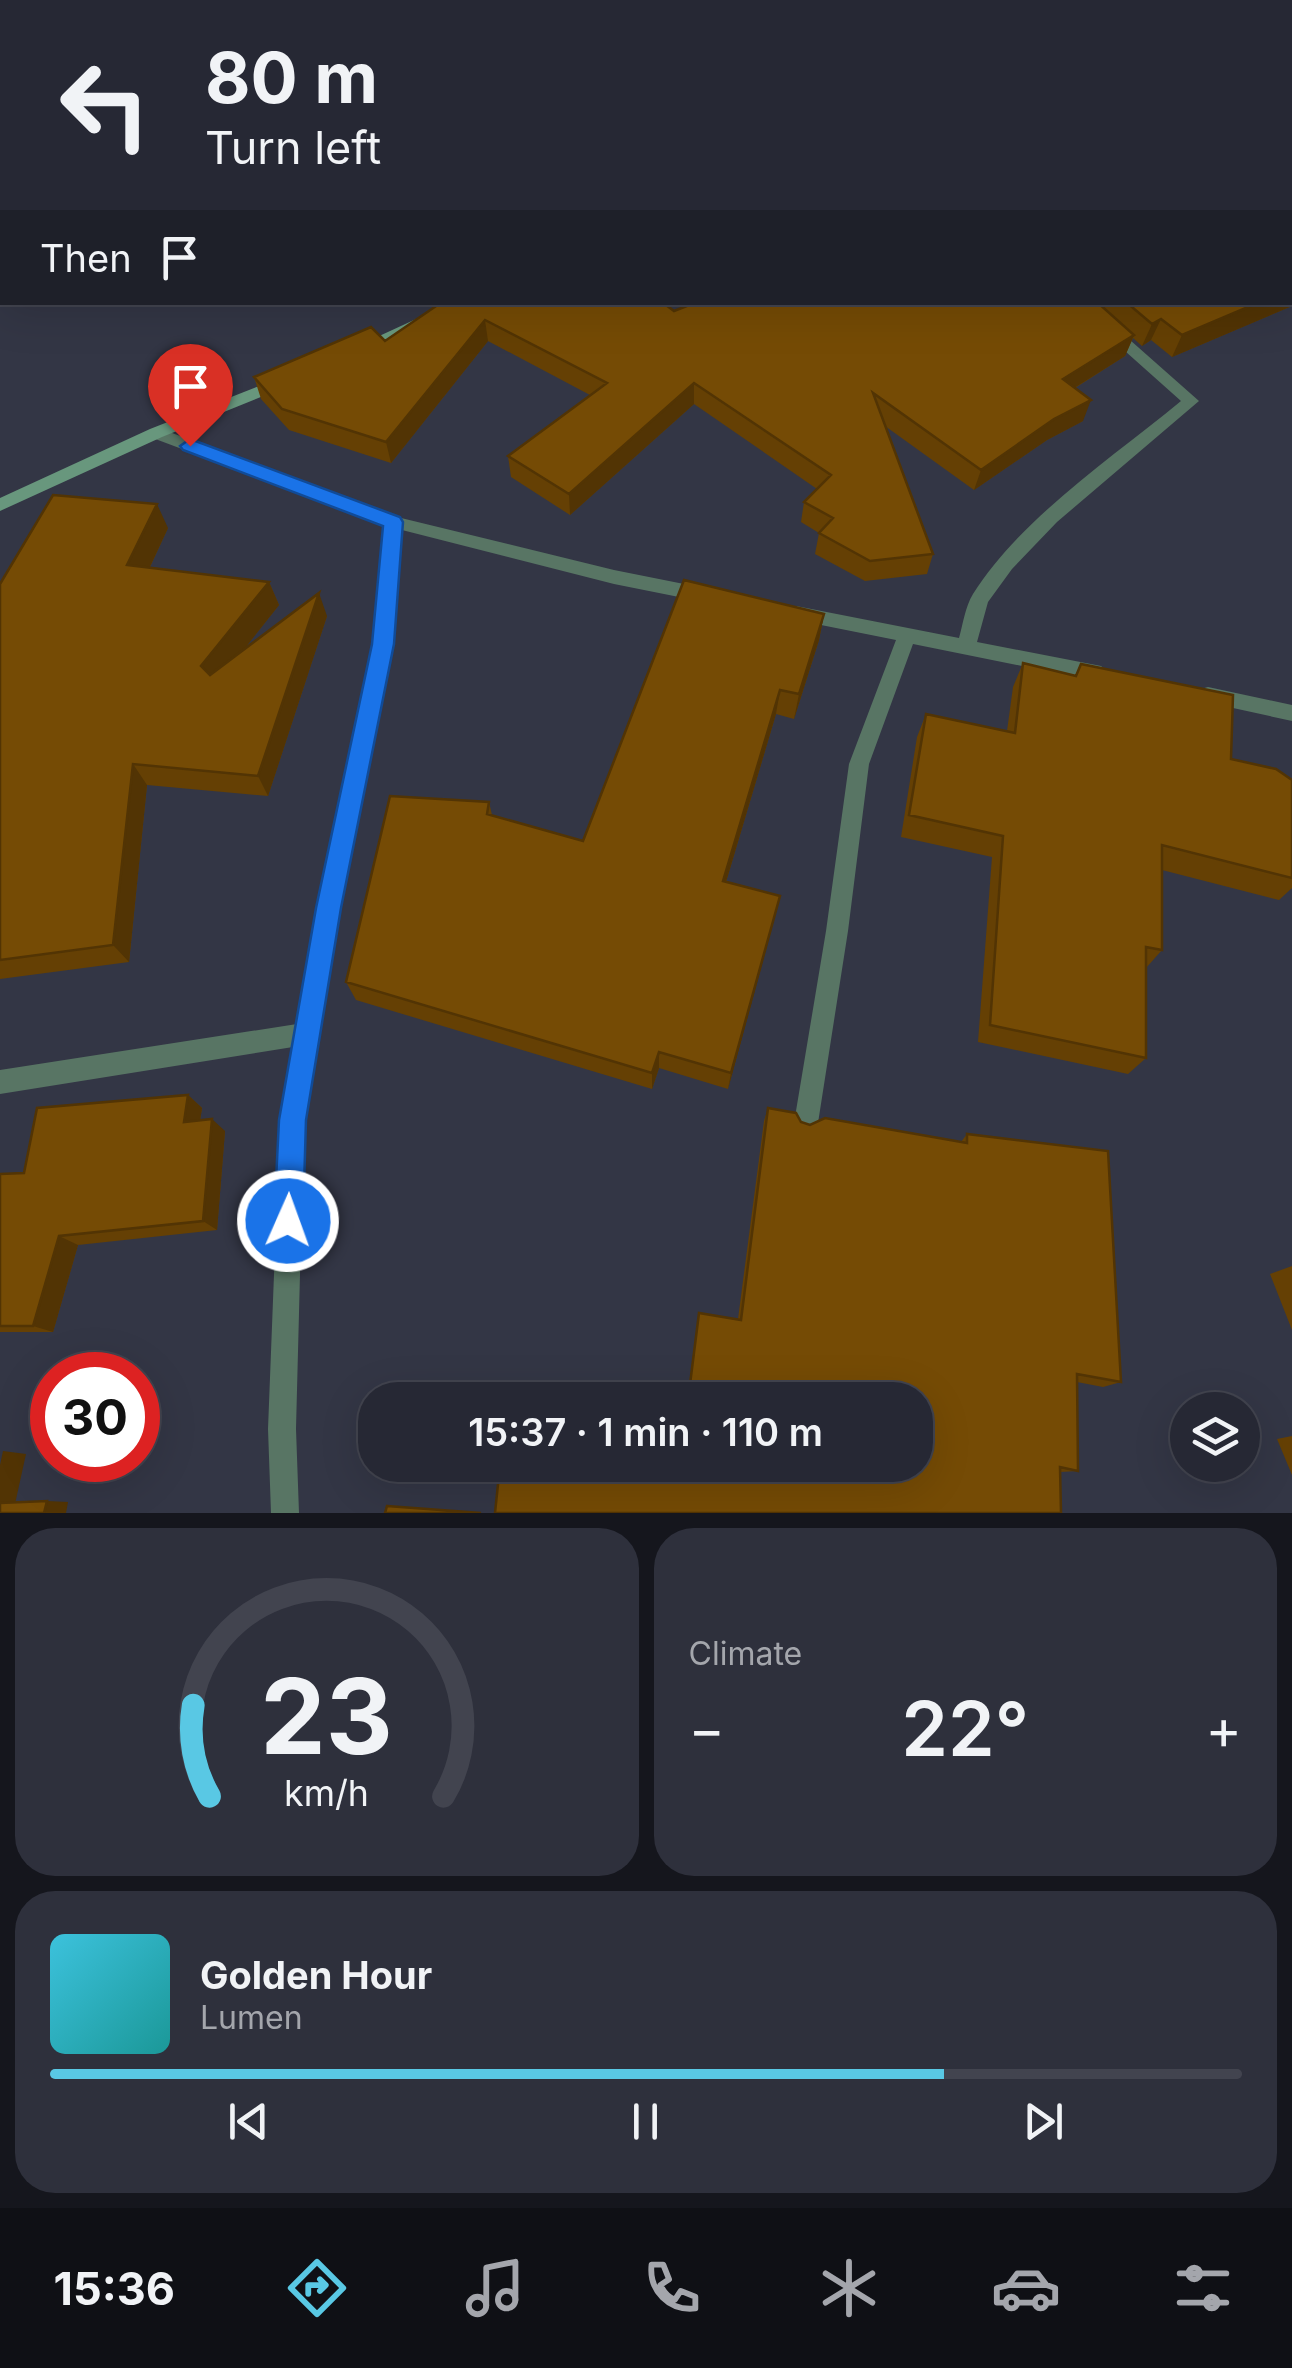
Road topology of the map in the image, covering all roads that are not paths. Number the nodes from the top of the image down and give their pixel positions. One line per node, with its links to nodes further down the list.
1 (460, 305): 3 (street)
2 (1080, 305): 11 (street)
3 (346, 354)
4 (294, 377): 5 (street)
5 (156, 433): 6 (street); 7 (street)
6 (0, 505)
7 (394, 522): 8 (street); 15 (street)
8 (720, 598)
9 (776, 609): 10 (street)
10 (907, 635): 11 (street); 17 (street)
11 (966, 648): 12 (street)
12 (1112, 676)
13 (1186, 690): 14 (street)
14 (1292, 712)
15 (307, 1034): 16 (street); 18 (street)
16 (0, 1082)
17 (806, 1123)
18 (284, 1513)

